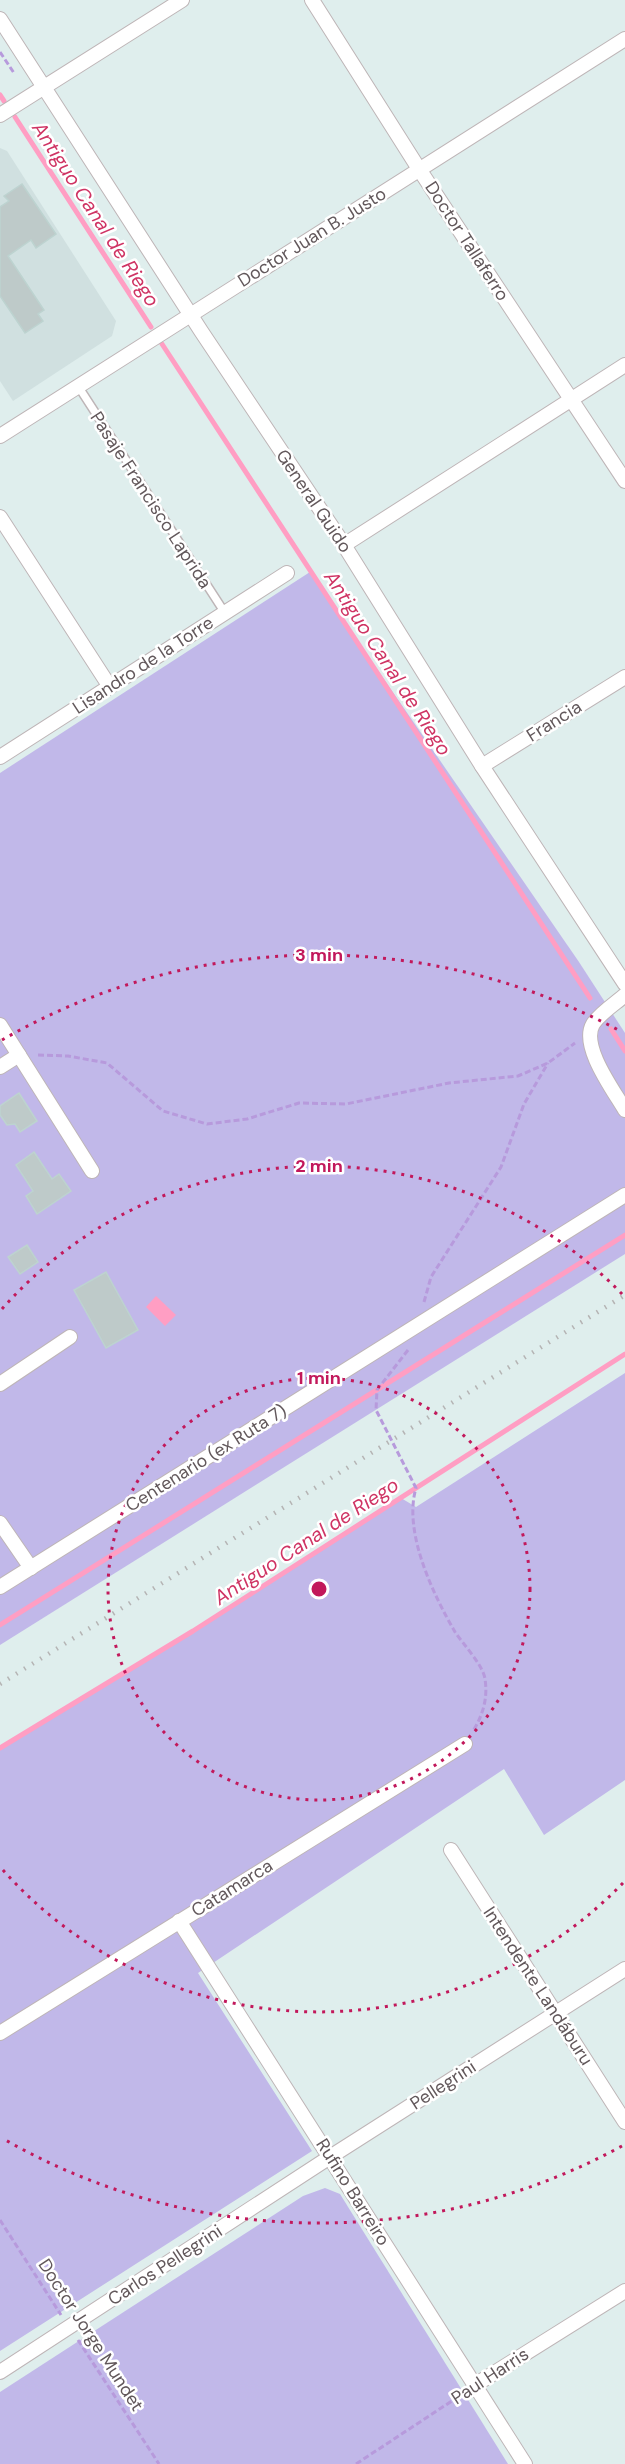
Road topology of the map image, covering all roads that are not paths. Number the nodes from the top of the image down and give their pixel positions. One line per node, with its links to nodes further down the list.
1 (182, 0): 5 (street)
2 (312, 0): 7 (street, Doctor Tallaferro)
3 (0, 19): 5 (street, General Guido)
4 (625, 39): 7 (street, Doctor Juan B. Justo)
5 (44, 88): 6 (street); 8 (street, General Guido)
6 (5, 112)
7 (419, 169): 8 (street, Doctor Juan B. Justo); 11 (street, Doctor Tallaferro)
8 (191, 314): 10 (street, Doctor Juan B. Justo); 15 (street, General Guido)
9 (625, 365): 11 (street)
10 (78, 386): 12 (street, Doctor Juan B. Justo); 17 (lane, Pasaje Francisco Laprida)
11 (571, 399): 13 (street, Doctor Tallaferro); 15 (street)
12 (0, 436)
13 (625, 481)
14 (0, 517): 19 (street)
15 (344, 545): 21 (street, General Guido)
16 (287, 573): 17 (street, Lisandro de la Torre)
17 (225, 613): 19 (street, Lisandro de la Torre)
18 (625, 677): 21 (street, Francia)
19 (110, 687): 20 (street, Lisandro de la Torre)
20 (0, 757)
21 (482, 766): 22 (street, General Guido)
22 (625, 984)
23 (625, 995): 27 (street)
24 (0, 1025): 25 (street)
25 (19, 1055): 26 (street); 28 (street)
26 (0, 1067)
27 (625, 1110)
28 (92, 1171)
29 (625, 1196): 33 (street, Centenario (ex Ruta 7))
30 (70, 1337): 31 (street)
31 (0, 1384)
32 (0, 1523): 33 (street)
33 (31, 1568): 34 (street, Centenario (ex Ruta 7))
34 (0, 1587)
35 (465, 1744): 37 (street, Catamarca)
36 (451, 1850): 39 (street, Intendente Landáburu)
37 (179, 1921): 40 (street, Catamarca); 42 (street, Rufino Barreiro)
38 (625, 1969): 39 (street)
39 (556, 2013): 41 (street, Intendente Landáburu); 42 (street, Pellegrini)
40 (0, 2033)
41 (625, 2122)
42 (330, 2157): 44 (street, Carlos Pellegrini); 45 (street, Rufino Barreiro)
43 (625, 2291): 45 (street, Paul Harris)
44 (0, 2372)
45 (475, 2385): 46 (street, Rufino Barreiro)
46 (525, 2464)

